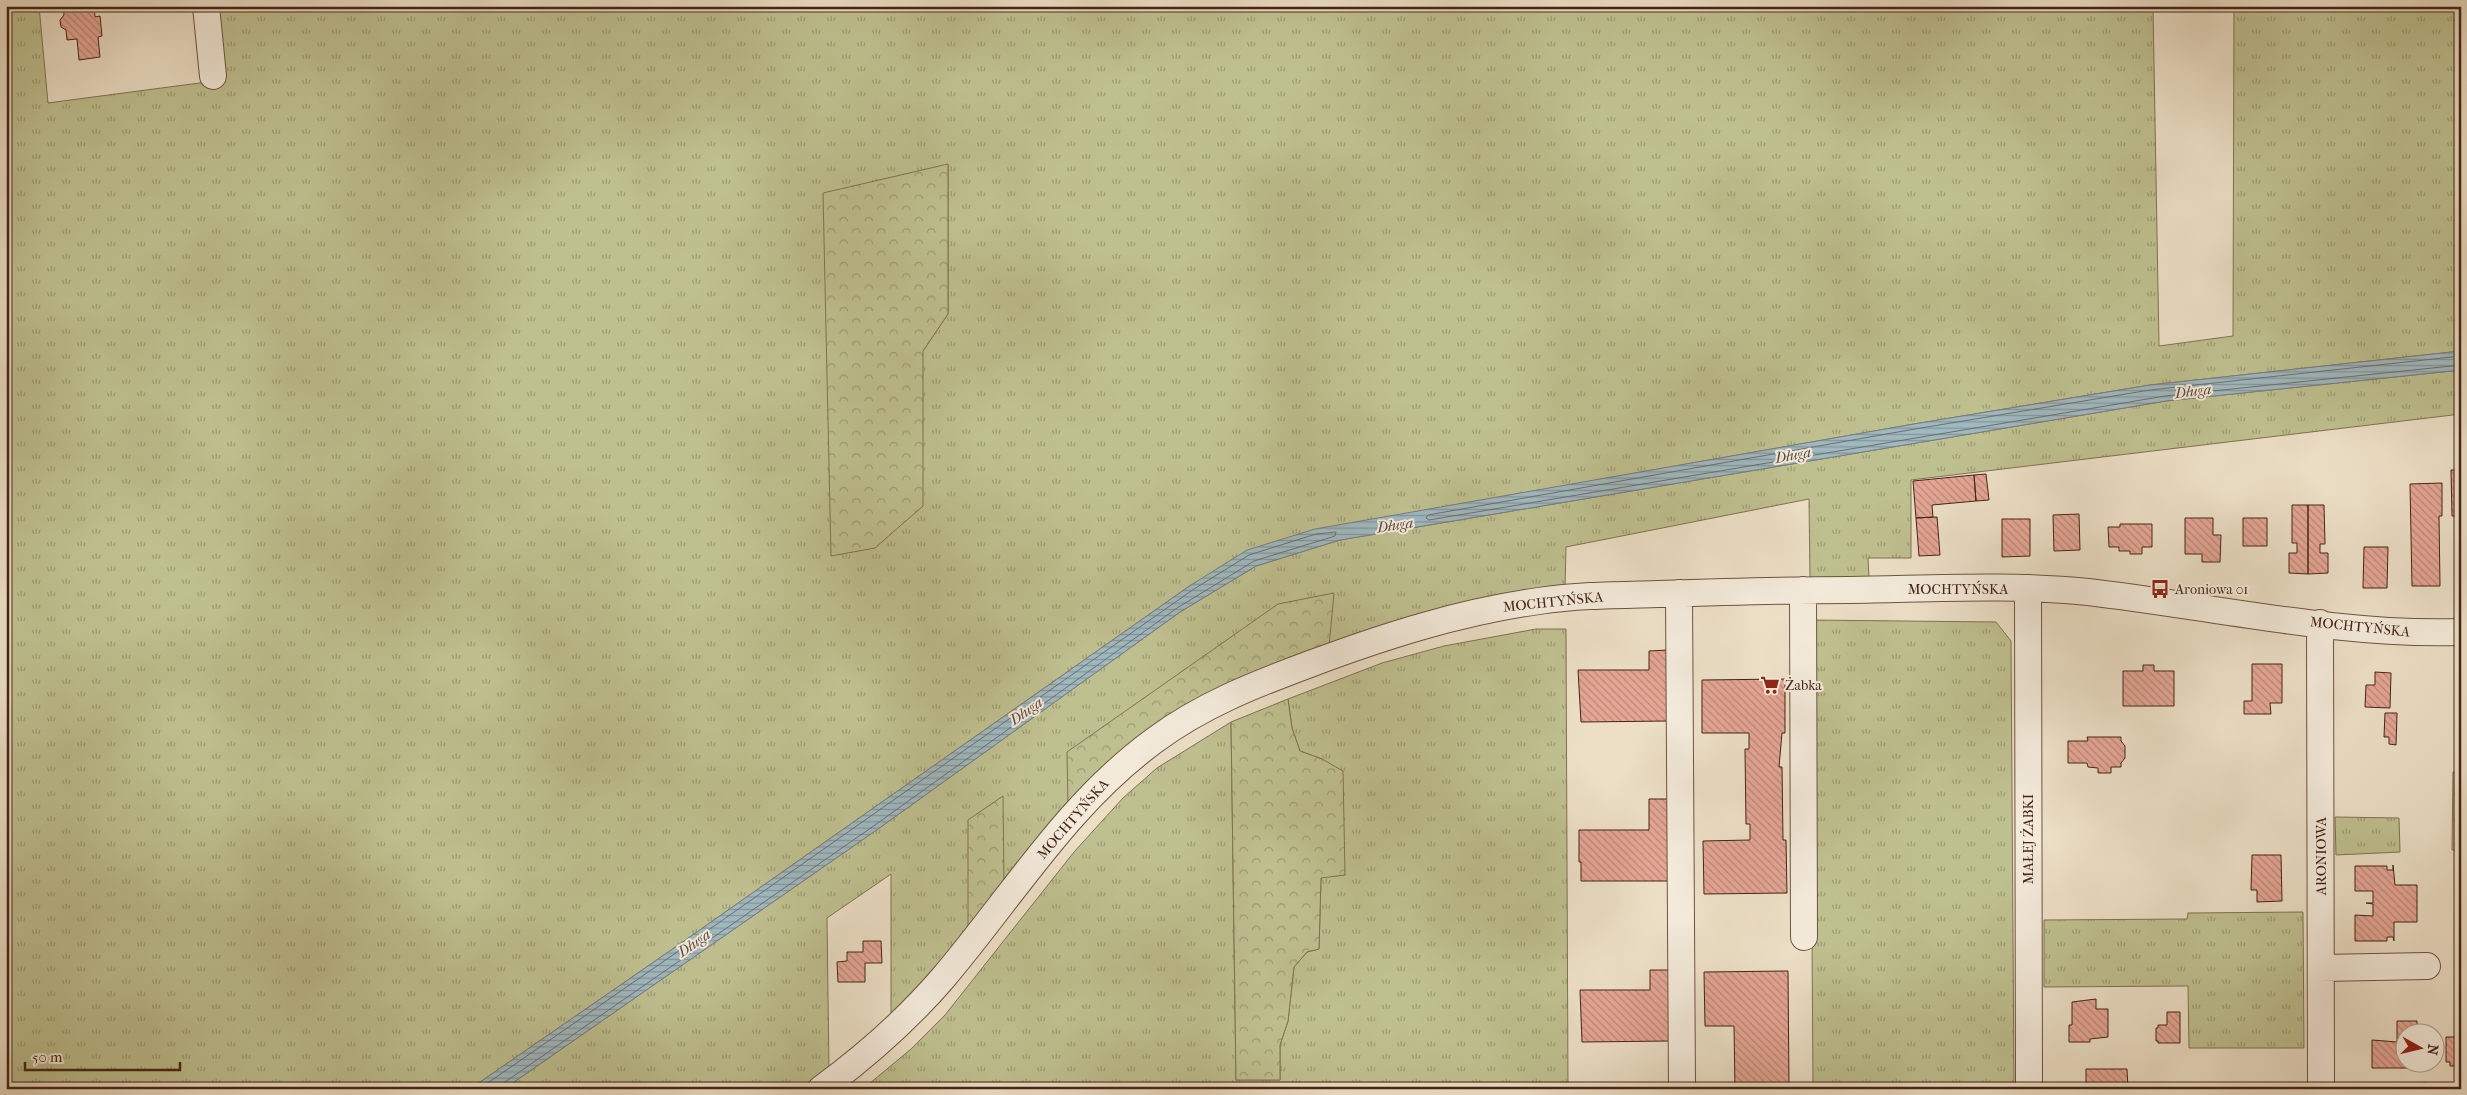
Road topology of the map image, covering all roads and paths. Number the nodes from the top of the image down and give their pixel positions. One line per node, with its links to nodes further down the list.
1 (206, 6): 2 (street)
2 (214, 76)
3 (2028, 588): 4 (street, MOCHTYŃSKA); 6 (street, MOCHTYŃSKA); 13 (street, MAŁEJ ŻABKI)
4 (1803, 590): 5 (street, MOCHTYŃSKA); 8 (street)
5 (1679, 593): 11 (street, MOCHTYŃSKA); 12 (street)
6 (2320, 623): 7 (street, MOCHTYŃSKA); 10 (street, ARONIOWA)
7 (2461, 632)
8 (1804, 937)
9 (2427, 966): 10 (street)
10 (2321, 968): 14 (street, ARONIOWA)
11 (821, 1089)
12 (1682, 1089)
13 (2029, 1089)
14 (2321, 1089)

